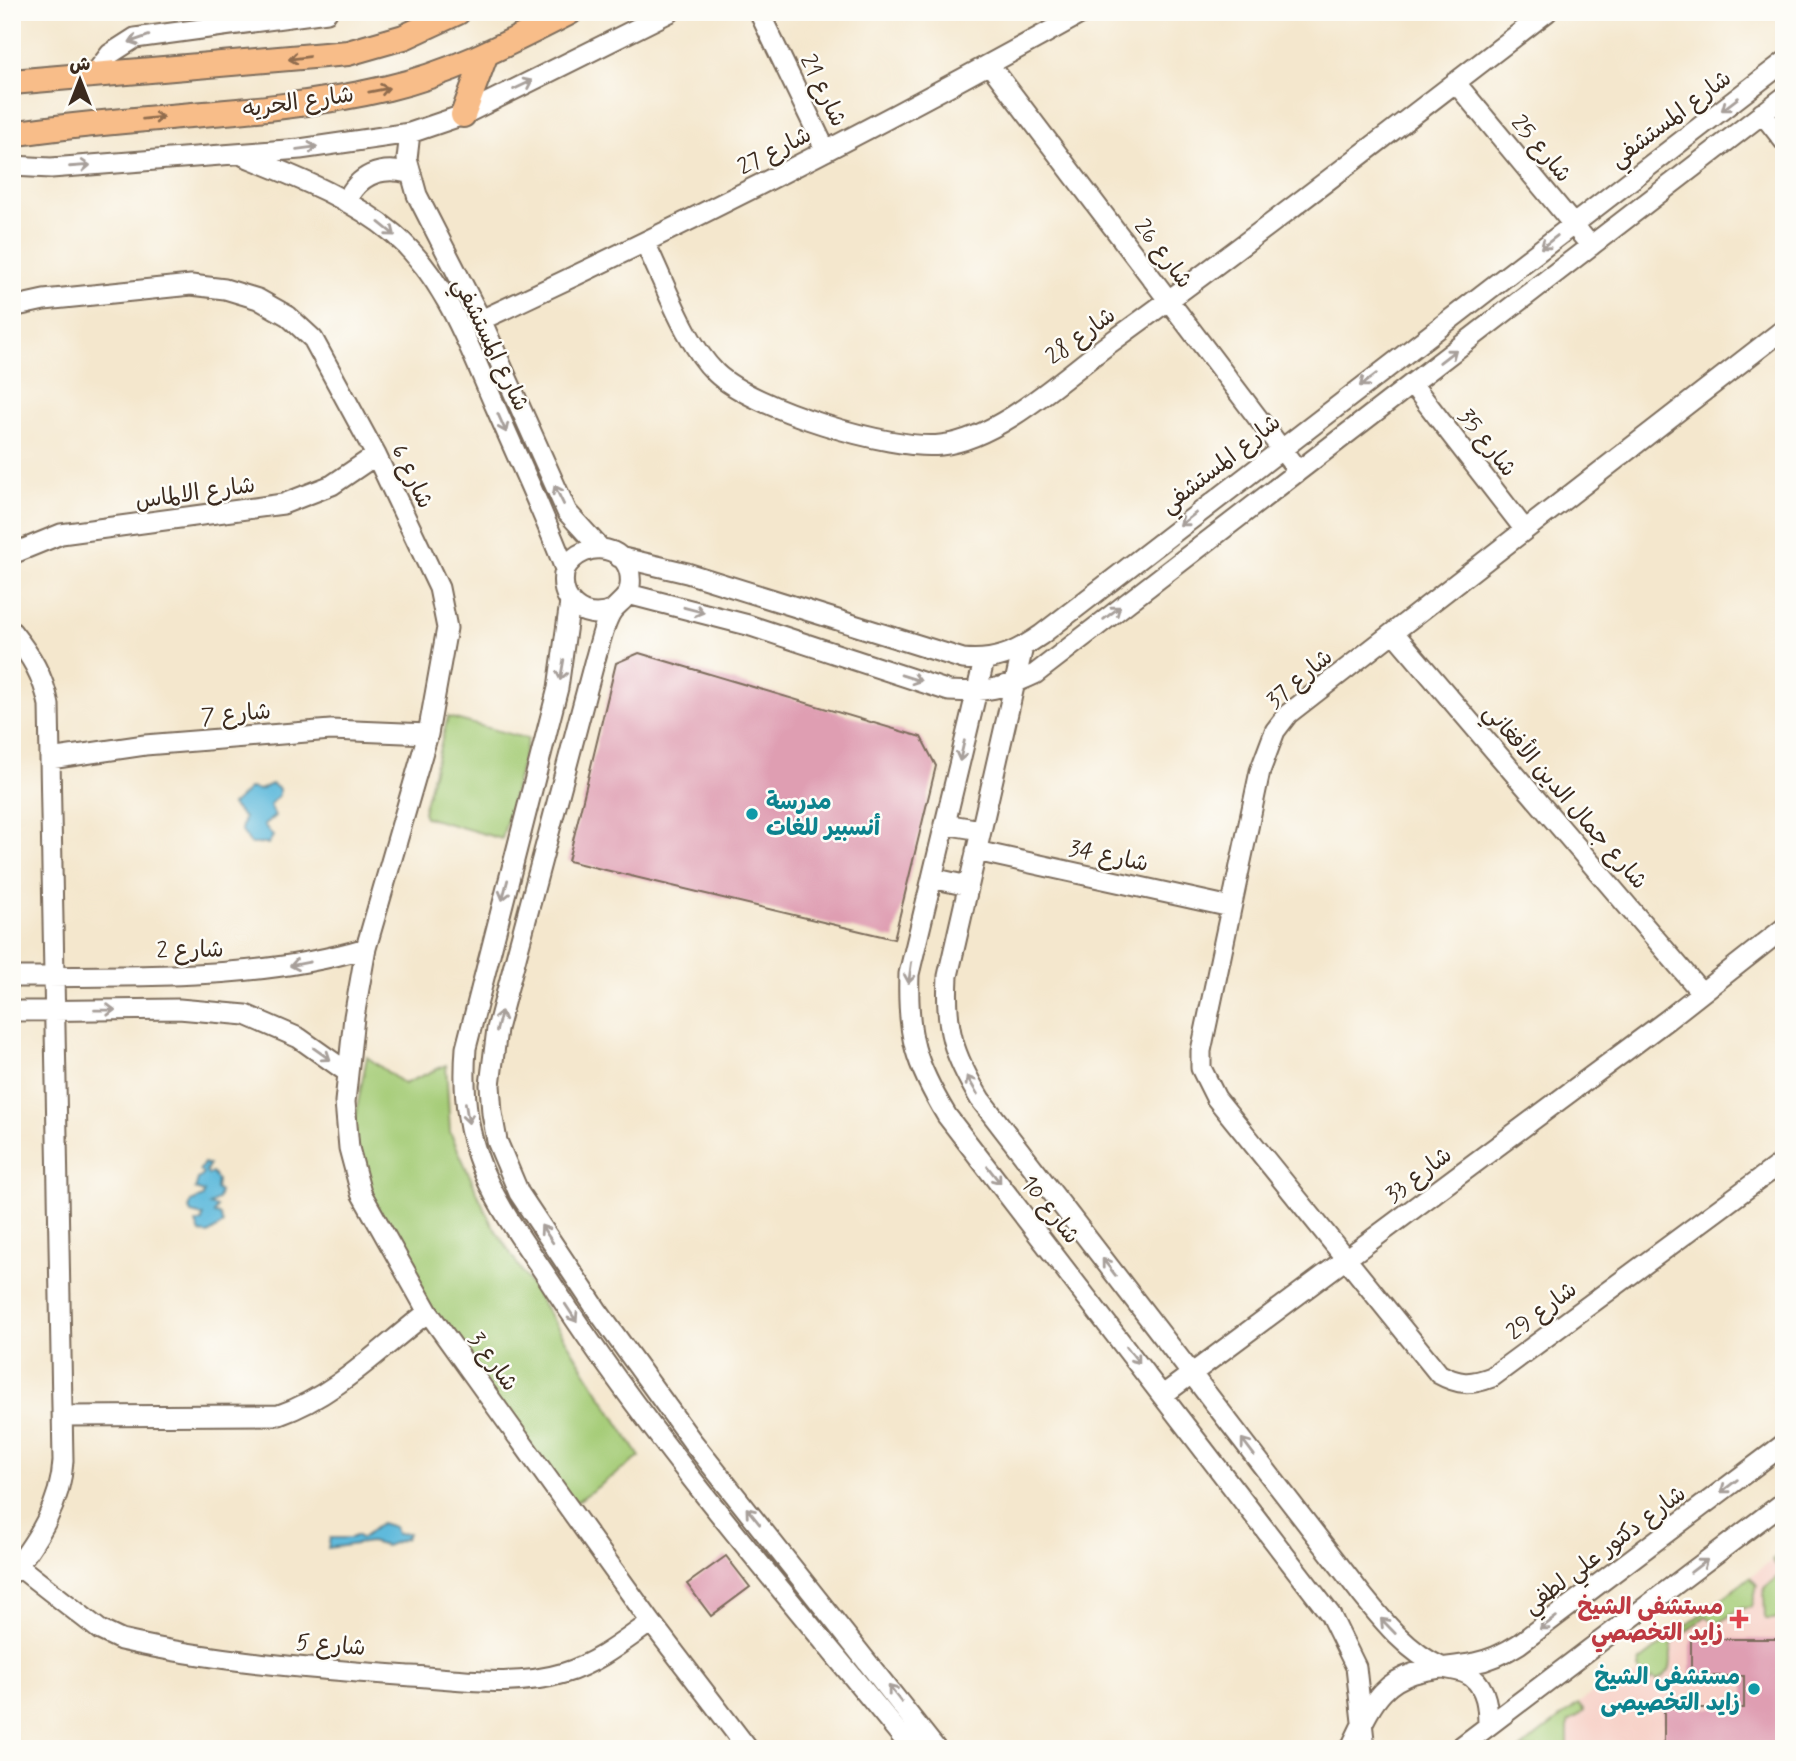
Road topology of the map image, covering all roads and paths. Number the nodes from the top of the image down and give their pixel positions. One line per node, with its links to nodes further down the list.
1 (327, 12): 11 (street, one-way to 11)
2 (457, 12): 11 (main road, شارع الحريه, one-way to 11)
3 (570, 12): 8 (main road, شارع الحريه)
4 (670, 12): 16 (street, one-way to 4)
5 (759, 12): 20 (street, شارع 21)
6 (1084, 12): 10 (street, شارع 27)
7 (1547, 12): 13 (street, شارع 28)
8 (485, 56): 16 (main road); 18 (main road, شارع الحريه, one-way to 8)
9 (1784, 62): 25 (street, شارع المستشفي, one-way to 25)
10 (990, 65): 20 (street, شارع 27); 28 (street, شارع 26)
11 (93, 76): 12 (main road, شارع الحريه)
12 (12, 82)
13 (1455, 82): 25 (street, شارع 25); 28 (street, شارع 28)
14 (1784, 97): 15 (street)
15 (1762, 113): 19 (street); 27 (street)
16 (463, 115): 17 (street)
17 (410, 133): 21 (street, one-way to 17); 23 (street, شارع المستشفي)
18 (12, 134)
19 (1784, 141)
20 (826, 151): 26 (street, شارع 27)
21 (240, 154): 22 (street, one-way to 21); 24 (street, شارع المستشفي)
22 (12, 166)
23 (408, 173): 24 (street); 30 (street, شارع المستشفي)
24 (346, 202): 40 (street, شارع المستشفي, one-way to 40)
25 (1573, 223): 27 (street, شارع 25); 33 (street, شارع المستشفي, one-way to 33)
26 (645, 243): 28 (street, شارع 28); 30 (street, شارع 27)
27 (1591, 246): 32 (street, one-way to 27)
28 (1169, 300): 33 (street, شارع 26)
29 (12, 307): 34 (street, شارع 6)
30 (481, 320): 37 (street, شارع المستشفي, one-way to 30)
31 (1784, 329): 36 (street, شارع 37)
32 (1412, 384): 35 (street); 36 (street, شارع 35)
33 (1280, 447): 35 (street, شارع 26); 46 (street, شارع المستشفي, one-way to 46)
34 (376, 455): 38 (street, شارع الالماس); 50 (street, شارع 6)
35 (1298, 471): 48 (street, one-way to 35)
36 (1525, 530): 45 (street, شارع 37)
37 (600, 548): 39 (street); 40 (street)
38 (12, 554)
39 (619, 557): 41 (street); 47 (street, شارع المستشفي)
40 (565, 569): 42 (street)
41 (628, 594): 43 (street); 49 (street, one-way to 49)
42 (569, 602): 43 (street); 74 (street, one-way to 74)
43 (612, 611): 72 (street, one-way to 43)
44 (12, 632): 51 (street)
45 (1394, 633): 57 (street, شارع 37); 62 (street, شارع جمال الدين الأفغاني)
46 (1023, 647): 47 (street, شارع المستشفي); 48 (street, شارع 10)
47 (984, 661): 49 (street, شارع 10)
48 (1014, 684): 49 (street); 53 (street, شارع 10)
49 (976, 692): 52 (street, شارع 10, one-way to 52)
50 (428, 734): 51 (street, شارع 7); 59 (street, شارع 6)
51 (50, 759): 60 (street)
52 (944, 824): 53 (street); 55 (street, شارع 10)
53 (981, 830): 54 (street, شارع 10)
54 (976, 851): 56 (street, شارع 10); 57 (street, شارع 34)
55 (932, 878): 56 (street); 70 (street, شارع 10, one-way to 70)
56 (968, 886): 69 (street, شارع 10, one-way to 56)
57 (1231, 907): 67 (street, شارع 37)
58 (1784, 928): 62 (street, شارع 33)
59 (366, 948): 60 (street, شارع 2, one-way to 60); 65 (street, شارع 3)
60 (54, 976): 61 (street, شارع 2); 63 (street)
61 (12, 977)
62 (1701, 992): 67 (street, شارع 33)
63 (55, 1010): 64 (street); 65 (street, one-way to 65); 71 (street)
64 (12, 1011)
65 (347, 1072): 68 (street, شارع 3)
66 (1782, 1167): 67 (street, شارع 29)
67 (1344, 1260): 69 (street, شارع 33)
68 (428, 1311): 71 (street); 77 (street, شارع 3)
69 (1192, 1373): 70 (street, شارع 33); 78 (street, شارع 10, one-way to 69)
70 (1163, 1395): 79 (street, شارع 10)
71 (63, 1416): 76 (street)
72 (692, 1441): 74 (street); 83 (street, one-way to 72)
73 (1784, 1444): 78 (street, شارع دكتور علي لطفي, one-way to 78)
74 (675, 1454): 82 (street)
75 (1784, 1502): 80 (street, one-way to 75)
76 (15, 1569): 77 (street, شارع 5)
77 (651, 1622): 81 (street, شارع 3)
78 (1442, 1667): 79 (street, شارع دكتور علي لطفي); 80 (street, شارع 10)
79 (1363, 1726): 84 (street, شارع دكتور علي لطفي); 85 (street, شارع 10)
80 (1488, 1726): 86 (street)
81 (748, 1749)
82 (912, 1749)
83 (936, 1749)
84 (1350, 1749)
85 (1365, 1749)
86 (1458, 1749)

